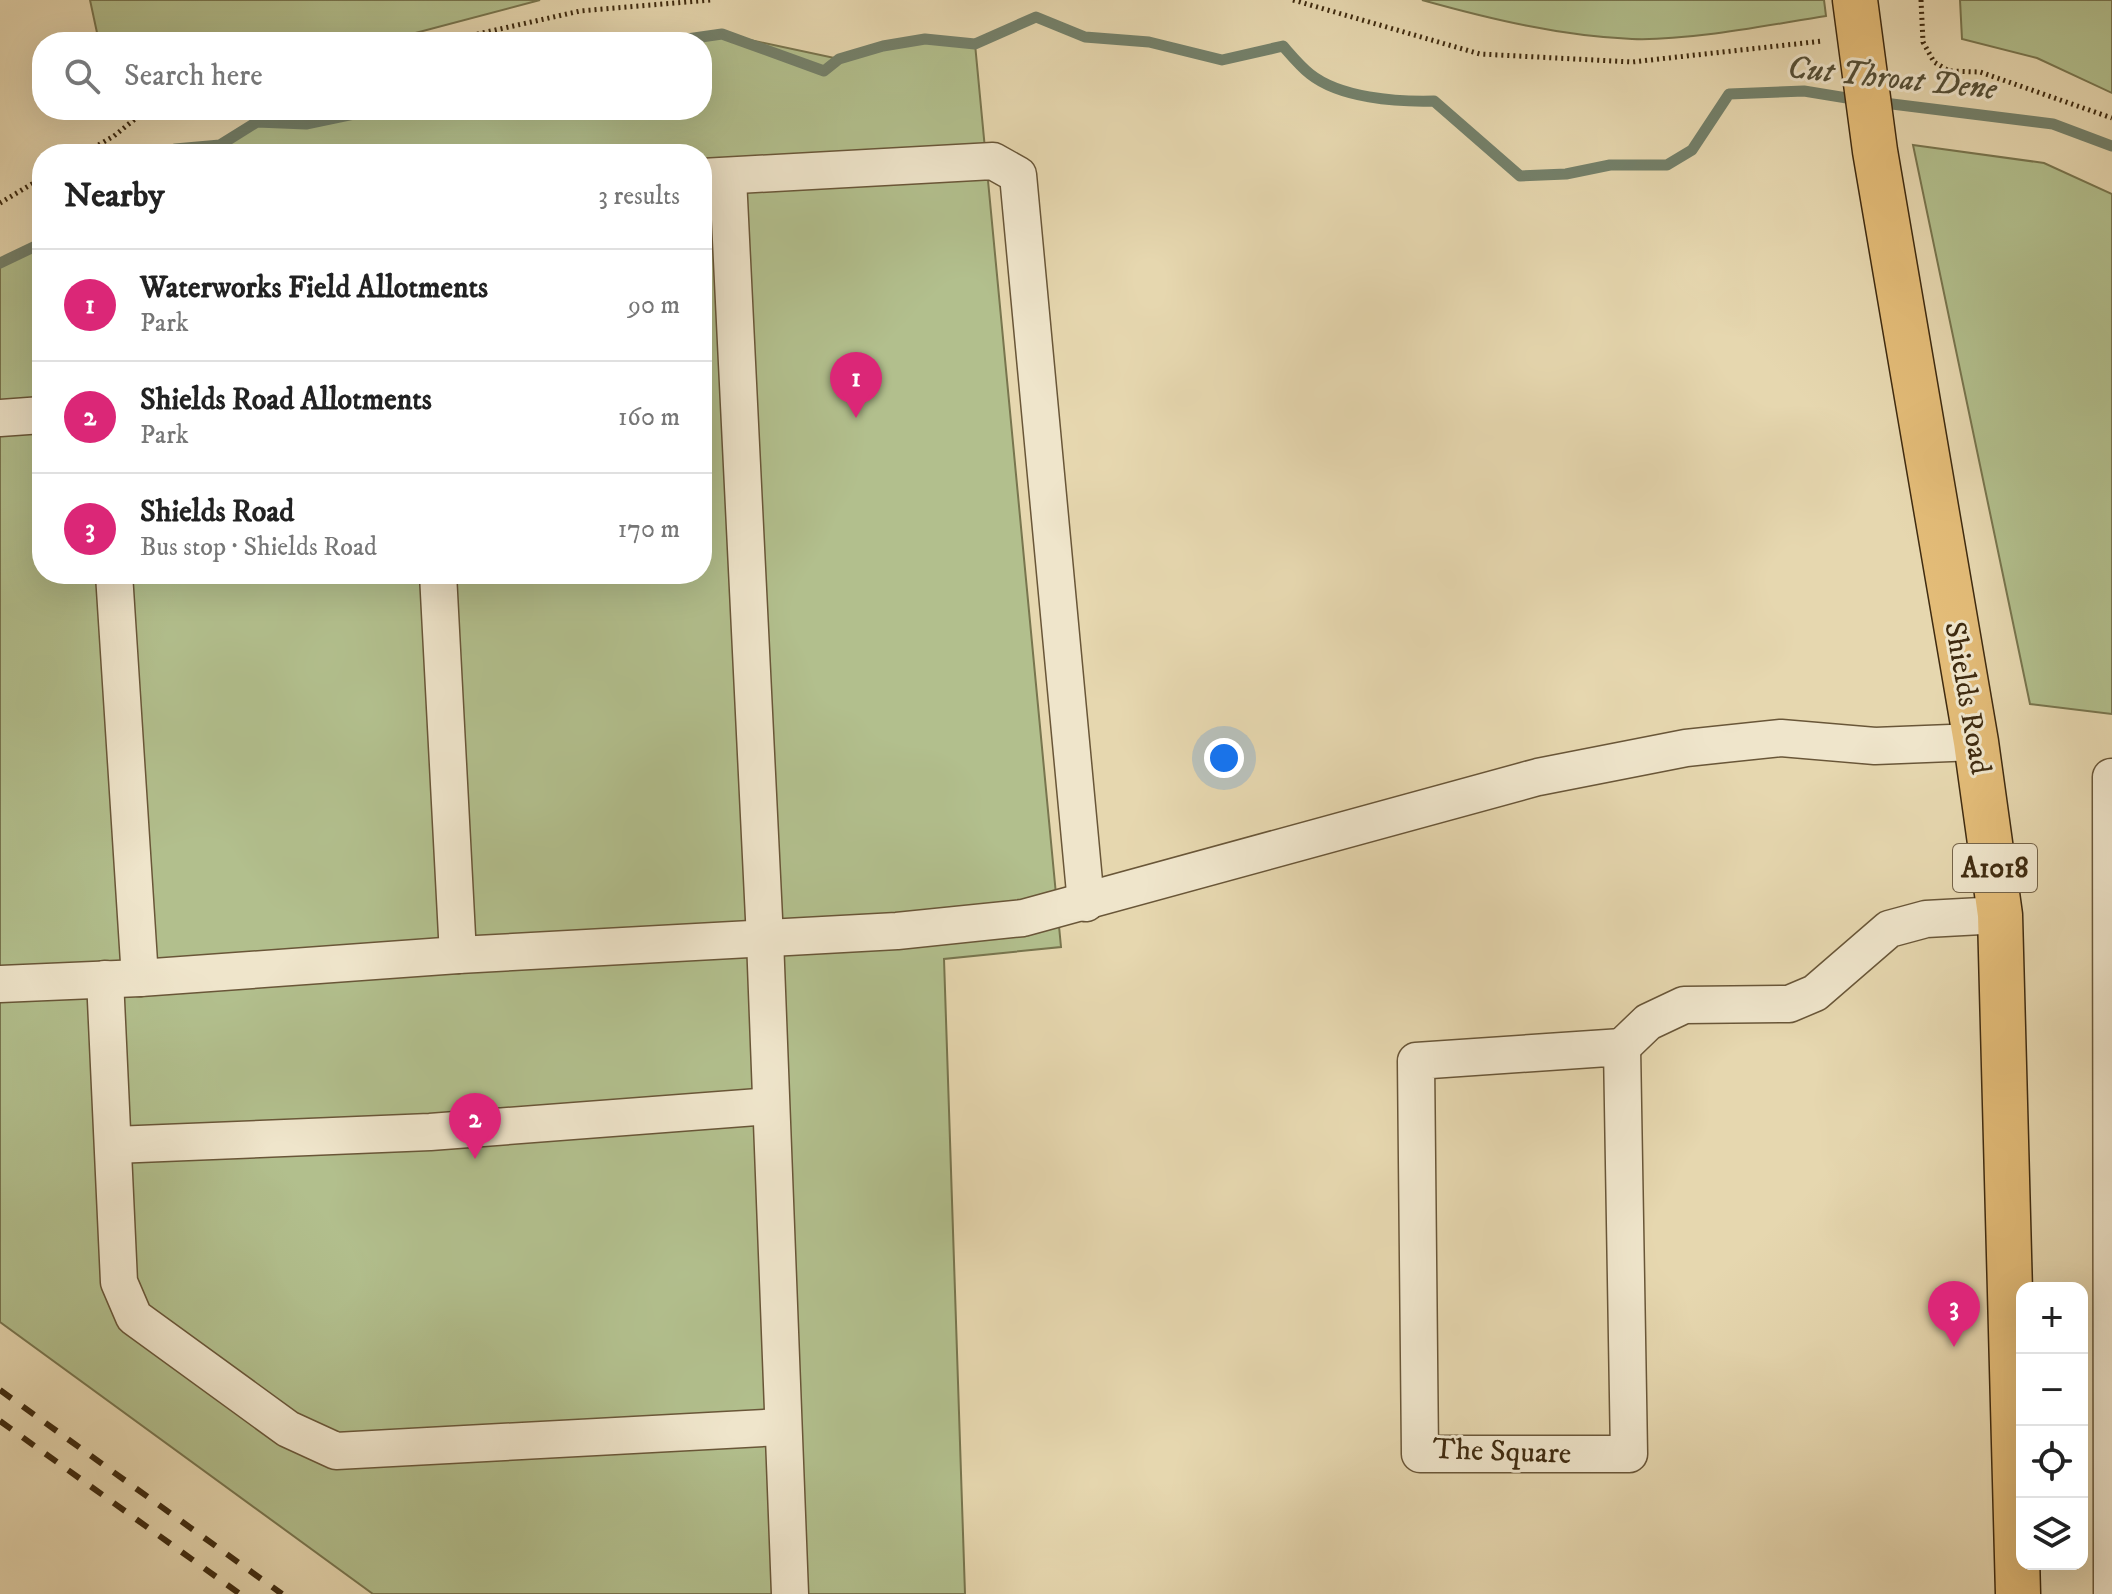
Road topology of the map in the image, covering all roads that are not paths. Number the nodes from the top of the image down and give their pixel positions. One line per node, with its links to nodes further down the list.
1 (1859, 35): 7 (highway, Shields Road / A1018)
2 (715, 178): 9 (street); 11 (street)
3 (32, 416): 4 (street)
4 (0, 418)
5 (115, 584): 13 (street)
6 (439, 584): 12 (street)
7 (1976, 742): 9 (street); 10 (highway, Shields Road / A1018)
8 (2111, 777): 22 (street)
9 (1086, 903): 11 (street)
10 (2000, 915): 16 (street); 21 (highway, Shields Road / A1018)
11 (765, 939): 12 (street); 17 (street)
12 (458, 955): 13 (street)
13 (140, 978): 14 (street)
14 (105, 979): 15 (street); 18 (street)
15 (0, 984)
16 (1622, 1047): 16 (street, The Square)
17 (770, 1106): 18 (street); 19 (street)
18 (114, 1145): 19 (street)
19 (782, 1427): 20 (street)
20 (790, 1594)
21 (2018, 1594)
22 (2112, 1594)

